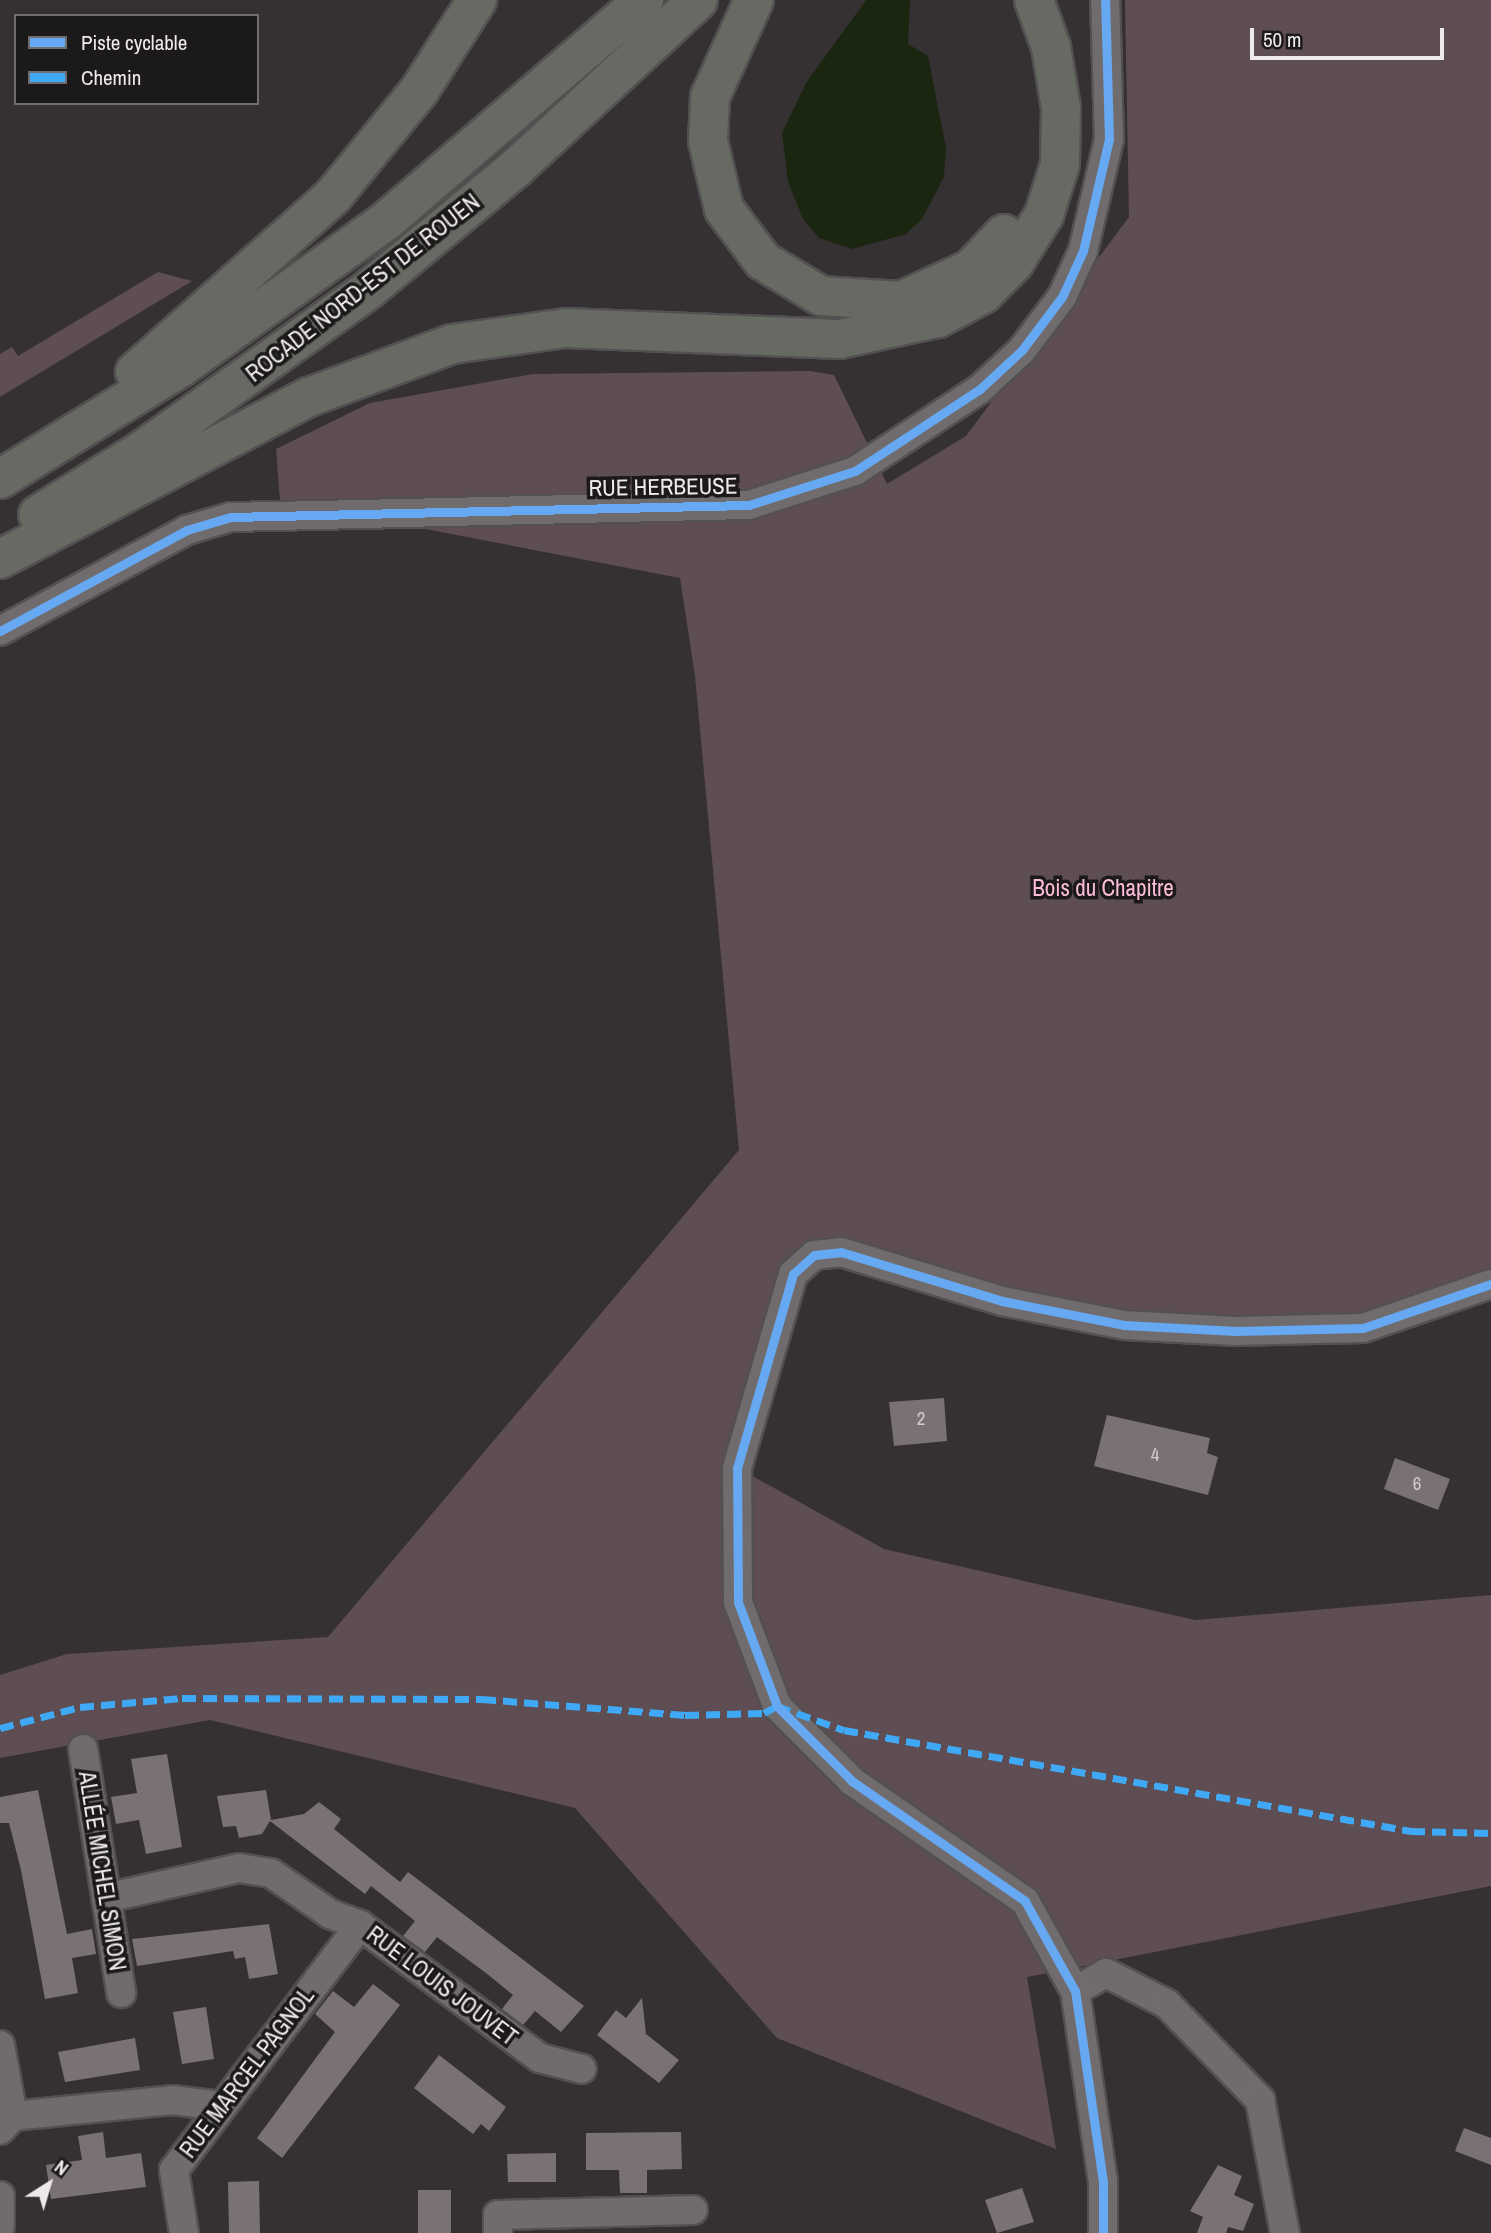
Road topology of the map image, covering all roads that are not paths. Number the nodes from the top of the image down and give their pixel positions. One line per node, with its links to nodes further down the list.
1 (477, 0): 8 (highway)
2 (644, 0): 8 (highway, ROCADE NORD-EST DE ROUEN)
3 (698, 0): 9 (highway, ROCADE NORD-EST DE ROUEN)
4 (754, 0): 5 (highway)
5 (1011, 0)
6 (1034, 0): 10 (highway)
7 (1105, 0): 11 (street, RUE HERBEUSE)
8 (12, 472)
9 (0, 538)
10 (0, 559)
11 (0, 631)
12 (1491, 1284): 16 (street)
13 (83, 1749): 14 (street, ALLÉE MICHEL SIMON)
14 (106, 1898): 15 (street, RUE LOUIS JOUVET); 17 (street, ALLÉE MICHEL SIMON)
15 (360, 1925): 19 (street, RUE LOUIS JOUVET); 20 (street, RUE MARCEL PAGNOL)
16 (1075, 1991): 27 (street); 28 (street)
17 (121, 1993)
18 (0, 2045): 21 (street)
19 (582, 2070)
20 (221, 2106): 21 (street); 25 (street, RUE MARCEL PAGNOL)
21 (7, 2123)
22 (0, 2196): 24 (street)
23 (693, 2210): 26 (street)
24 (0, 2226)
25 (184, 2233)
26 (498, 2233)
27 (1103, 2233)
28 (1285, 2233)

